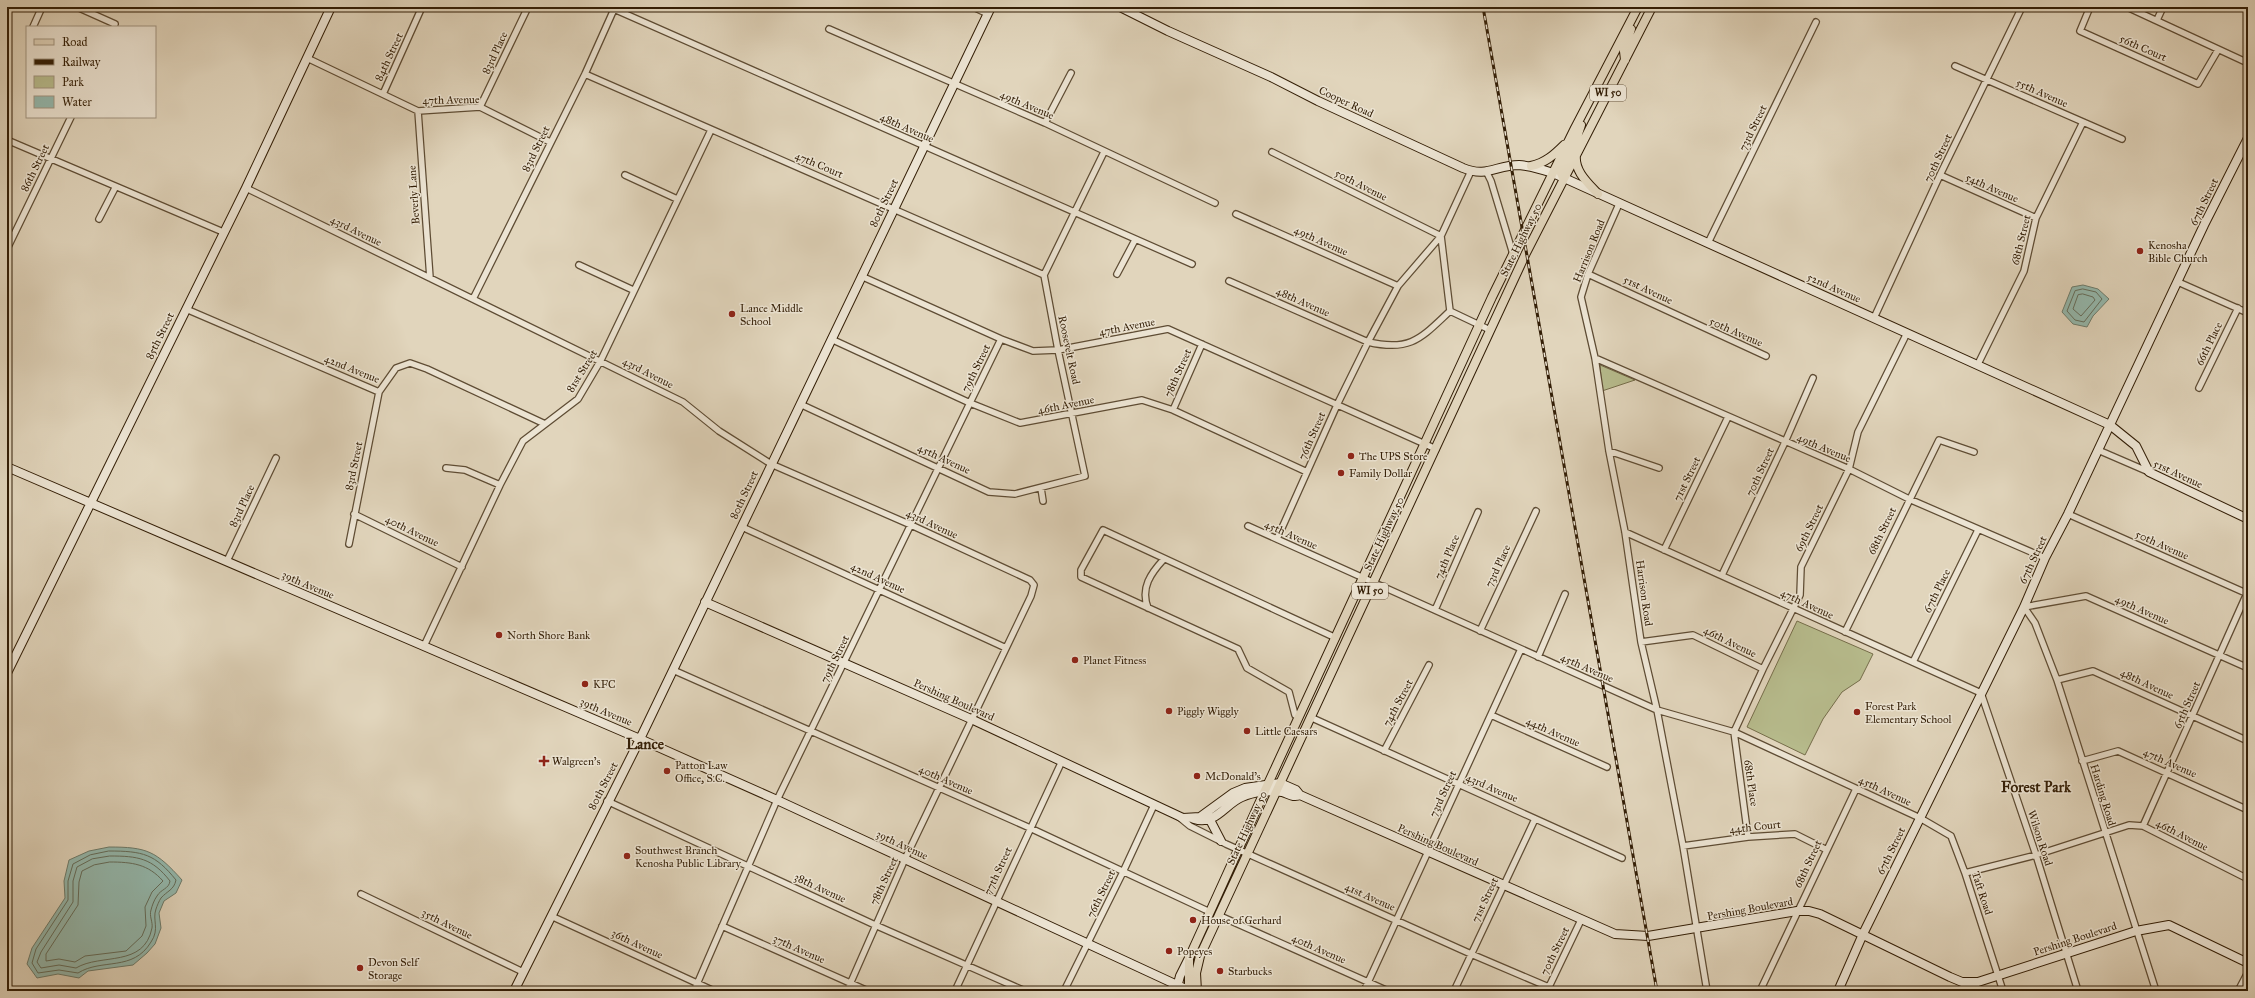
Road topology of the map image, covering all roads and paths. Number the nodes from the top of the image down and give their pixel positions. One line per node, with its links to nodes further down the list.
1 (42, 7): 18 (street)
2 (77, 7): 19 (street)
3 (331, 7): 22 (street, 85th Street)
4 (422, 7): 30 (street, 84th Street)
5 (528, 7): 31 (street, 83rd Place)
6 (973, 7): 15 (street)
7 (1120, 7): 49 (street, Cooper Road)
8 (1652, 7): 23 (main road, State Highway 50 / WI 50)
9 (2022, 7): 28 (street, 70th Street)
10 (2090, 7): 21 (street, 56th Court)
11 (2127, 7): 16 (street)
12 (2163, 7): 16 (street)
13 (614, 8): 27 (street, 83rd Street); 43 (street, 48th Avenue)
14 (1637, 9): 23 (main road); 32 (main road, State Highway 50 / WI 50)
15 (989, 10): 29 (street, 80th Street)
16 (2157, 20): 21 (street)
17 (1816, 22): 70 (street, 73rd Street)
18 (33, 26)
19 (114, 26)
20 (829, 29): 29 (street, 49th Avenue)
21 (2218, 50): 24 (street)
22 (307, 58): 30 (street, 47th Avenue); 56 (street, 85th Street)
23 (1625, 60): 46 (main road, State Highway 50 / WI 50)
24 (2248, 63)
25 (1955, 66): 28 (street, 55th Avenue)
26 (1070, 73): 36 (street)
27 (585, 74): 37 (street, 47th Court); 41 (street, 83rd Street)
28 (1986, 79): 35 (street, 55th Avenue); 53 (street, 70th Street)
29 (952, 85): 36 (street, 49th Avenue); 43 (street, 80th Street)
30 (383, 94): 33 (street, 47th Avenue)
31 (480, 107): 33 (street, 47th Avenue); 41 (street, 47th Avenue)
32 (1586, 107): 42 (main road, State Highway 50 / WI 50); 54 (main road)
33 (418, 110): 79 (street, Beverly Lane)
34 (71, 118): 47 (street, 86th Street)
35 (2083, 122): 39 (street, 55th Avenue); 64 (street, 68th Street)
36 (1046, 123): 44 (street, 49th Avenue)
37 (711, 130): 58 (street, 81st Street); 61 (street, 47th Court)
38 (2248, 138): 81 (street, 67th Street)
39 (2122, 139)
40 (7, 140): 47 (street)
41 (550, 142): 84 (street, 83rd Street)
42 (1568, 142): 48 (main road); 51 (main road, State Highway 50 / WI 50)
43 (923, 146): 61 (street, 80th Street); 62 (street, 48th Avenue)
44 (1104, 152): 59 (street, 49th Avenue); 62 (street)
45 (1272, 152): 67 (street, 50th Avenue)
46 (1577, 153): 54 (main road, State Highway 50 / WI 50); 57 (main road)
47 (50, 160): 55 (street); 71 (street, 86th Street)
48 (1531, 166): 50 (street, 52nd Avenue); 51 (street, 52nd Avenue)
49 (1470, 171): 50 (street, Cooper Road); 67 (street, 76th Street)
50 (1487, 173): 72 (street)
51 (1553, 173): 54 (street, 52nd Avenue); 69 (main road); 72 (main road, State Highway 50 / WI 50)
52 (625, 174): 58 (street)
53 (1940, 175): 64 (street, 54th Avenue); 89 (street, 70th Street)
54 (1563, 178): 57 (street, 52nd Avenue); 69 (main road, State Highway 50 / WI 50)
55 (114, 188): 65 (street); 66 (street)
56 (246, 188): 66 (street, 85th Street); 79 (street, 43rd Avenue)
57 (1598, 194): 60 (street, 52nd Avenue)
58 (678, 199): 83 (street, 81st Street)
59 (1215, 204)
60 (1619, 204): 70 (street, 52nd Avenue); 76 (street, Harrison Road)
61 (893, 208): 77 (street, 47th Court); 78 (street, 80th Street)
62 (1074, 214): 68 (street, 48th Avenue); 77 (street)
63 (1236, 214): 82 (street, 49th Avenue)
64 (2036, 218): 102 (street, 68th Street)
65 (99, 219)
66 (223, 232): 86 (street, 85th Street)
67 (1441, 236): 82 (street, 76th Street); 87 (street)
68 (1134, 240): 73 (street, 48th Avenue); 75 (street)
69 (1532, 240): 92 (main road, State Highway 50 / WI 50)
70 (1708, 243): 89 (street, 52nd Avenue)
71 (7, 249)
72 (1513, 254): 90 (main road, State Highway 50 / WI 50)
73 (1192, 264)
74 (579, 265): 83 (street)
75 (1117, 274)
76 (1588, 274): 91 (street, 51st Avenue); 100 (street, Harrison Road)
77 (1044, 275): 98 (street, Roosevelt Road)
78 (861, 276): 94 (street, 80th Street); 95 (street, 47th Avenue)
79 (430, 278): 84 (street, 43rd Avenue)
80 (1229, 281): 96 (street, 48th Avenue)
81 (2178, 282): 85 (street); 113 (street, 67th Street)
82 (1398, 286): 96 (street, 76th Street)
83 (633, 290): 101 (street, 81st Street)
84 (473, 299): 101 (street, 43rd Avenue)
85 (2238, 308): 88 (street); 104 (street, 66th Place)
86 (186, 309): 105 (street, 42nd Avenue); 134 (street, 85th Street)
87 (1450, 311): 90 (street); 96 (street)
88 (2248, 313)
89 (1874, 318): 93 (street, 52nd Avenue)
90 (1479, 325): 92 (street); 115 (main road, State Highway 50 / WI 50)
91 (1698, 325): 99 (street, 50th Avenue)
92 (1490, 330): 116 (main road, State Highway 50 / WI 50)
93 (1907, 333): 102 (street, 52nd Avenue); 126 (street, 69th Street)
94 (831, 339): 106 (street, 46th Avenue); 107 (street, 80th Street)
95 (1001, 339): 98 (street, 47th Avenue); 106 (street, 79th Street)
96 (1368, 342): 108 (street, 76th Street)
97 (1202, 344): 98 (street, 47th Avenue); 108 (street, 47th Avenue); 109 (street, 78th Street)
98 (1058, 350): 110 (street, Roosevelt Road)
99 (1766, 356)
100 (1595, 358): 111 (street, 49th Avenue); 118 (street, Harrison Road)
101 (601, 360): 112 (street, 81st Street); 121 (street, 43rd Avenue)
102 (1978, 364): 113 (street, 52nd Avenue)
103 (1813, 378): 114 (street, 70th Street)
104 (2199, 388)
105 (379, 392): 112 (street, 42nd Avenue); 137 (street, 83rd Street)
106 (970, 403): 110 (street, 46th Avenue); 123 (street, 79th Street)
107 (800, 404): 121 (street, 80th Street); 123 (street, 45th Avenue)
108 (1337, 405): 115 (street, 47th Avenue); 127 (street, 76th Street)
109 (1173, 410): 110 (street, 46th Avenue); 127 (street, 46th Avenue)
110 (1072, 414): 129 (street, Roosevelt Road)
111 (1728, 417): 114 (street, 49th Avenue); 147 (street, 71st Street)
112 (545, 424): 130 (street, 81st Street)
113 (2110, 425): 117 (street, 67th Street); 128 (street, 52nd Avenue)
114 (1785, 442): 126 (street, 49th Avenue); 152 (street, 70th Street)
115 (1424, 444): 116 (street, 47th Avenue); 153 (main road, State Highway 50 / WI 50)
116 (1436, 449): 154 (main road, State Highway 50 / WI 50)
117 (2098, 450): 128 (street, 51st Avenue); 138 (street, 67th Street)
118 (1609, 451): 125 (street); 144 (street, Harrison Road)
119 (1974, 452): 132 (street, 68th Street)
120 (276, 458): 150 (street, 83rd Place)
121 (772, 464): 140 (street, 43rd Avenue); 142 (street, 80th Street)
122 (7, 466): 134 (street, 39th Avenue)
123 (938, 467): 131 (street, 45th Avenue); 140 (street, 79th Street)
124 (446, 468): 130 (street)
125 (1659, 468)
126 (1849, 469): 132 (street, 49th Avenue); 162 (street, 69th Street)
127 (1307, 472): 145 (street, 76th Street)
128 (2149, 472): 139 (street, 51st Avenue)
129 (1085, 476): 131 (street, 45th Avenue)
130 (500, 485): 151 (street, 81st Street)
131 (1041, 488): 133 (street)
132 (1909, 499): 143 (street, 49th Avenue); 165 (street, 68th Street)
133 (1044, 501)
134 (90, 502): 150 (street, 39th Avenue); 179 (street, 85th Street)
135 (1536, 510): 164 (street, 73rd Place)
136 (1478, 512): 163 (street, 74th Place)
137 (354, 514): 146 (street, 83rd Street); 151 (street, 40th Avenue)
138 (2068, 514): 148 (street, 67th Street); 157 (street, 50th Avenue)
139 (2248, 519)
140 (911, 525): 155 (street, 43rd Avenue); 156 (street, 79th Street)
141 (1248, 526): 145 (street, 45th Avenue)
142 (742, 527): 156 (street, 42nd Avenue); 159 (street, 80th Street)
143 (1978, 530): 148 (street, 49th Avenue); 173 (street, 67th Place)
144 (1625, 532): 147 (street, 47th Avenue); 167 (street, Harrison Road)
145 (1277, 539): 153 (street, 45th Avenue)
146 (348, 544)
147 (1664, 550): 152 (street, 47th Avenue)
148 (2045, 558): 160 (street, 67th Street)
149 (1164, 559): 161 (street); 161 (street); 166 (street)
150 (227, 562): 168 (street, 39th Avenue)
151 (462, 567): 168 (street, 81st Street)
152 (1722, 575): 162 (street, 47th Avenue)
153 (1363, 578): 154 (street, 45th Avenue); 166 (main road, State Highway 50 / WI 50)
154 (1374, 583): 163 (street, 45th Avenue); 186 (main road, State Highway 50 / WI 50)
155 (1034, 585): 169 (street, 78th Street)
156 (880, 590): 169 (street, 42nd Avenue); 174 (street, 79th Street)
157 (2248, 593): 171 (street, 65th Street)
158 (1565, 594): 172 (street)
159 (705, 602): 174 (street, Pershing Boulevard); 178 (street, 80th Street)
160 (2024, 607): 171 (street, 49th Avenue); 180 (street, Harding Road); 181 (street, 67th Street)
161 (1148, 608): 183 (street)
162 (1794, 608): 165 (street, 47th Avenue); 176 (street, 69th Street)
163 (1435, 610): 164 (street, 45th Avenue)
164 (1480, 631): 170 (street, 45th Avenue)
165 (1845, 632): 173 (street, 47th Avenue)
166 (1336, 638): 200 (main road, State Highway 50 / WI 50)
167 (1641, 642): 176 (street, 46th Avenue); 182 (street, Harrison Road)
168 (424, 646): 190 (street, 39th Avenue)
169 (1006, 648): 187 (street, 78th Street)
170 (1521, 649): 172 (street, 45th Avenue); 184 (street, 73rd Street)
171 (2220, 655): 177 (street, 49th Avenue); 185 (street, 65th Street)
172 (1538, 657): 182 (street, 45th Avenue)
173 (1913, 662): 181 (street, 47th Avenue)
174 (844, 664): 187 (street, Pershing Boulevard); 188 (street, 79th Street)
175 (1429, 665): 192 (street, 74th Street)
176 (1763, 668): 189 (street, 69th Street)
177 (2248, 668)
178 (673, 670): 188 (street, 40th Avenue); 190 (street, 80th Street)
179 (7, 673)
180 (2057, 680): 185 (street, 48th Avenue); 194 (street, Harding Road)
181 (1981, 693): 210 (street, 67th Street); 222 (street, Wilson Road)
182 (1657, 710): 189 (street, 45th Avenue); 217 (street, Harrison Road)
183 (1295, 714)
184 (1491, 715): 195 (street, 44th Avenue); 198 (street, 73rd Street)
185 (2192, 716): 191 (street, 48th Avenue); 196 (street, 65th Street)
186 (1310, 718): 192 (street, 43rd Avenue); 197 (main road, State Highway 50 / WI 50)
187 (971, 720): 193 (street, Pershing Boulevard); 199 (street, 78th Street)
188 (811, 732): 199 (street, 40th Avenue); 204 (street, 79th Street)
189 (1734, 732): 201 (street, 45th Avenue); 215 (street, 68th Place)
190 (640, 739): 204 (street, 39th Avenue); 205 (street, 80th Street)
191 (2248, 741)
192 (1384, 751): 198 (street, 43rd Avenue)
193 (1062, 761): 206 (street, Pershing Boulevard); 213 (street, 77th Street)
194 (2082, 761): 196 (street, 47th Avenue); 214 (street, Harding Road)
195 (1607, 767)
196 (2168, 772): 207 (street, 47th Avenue); 212 (street, 65th Street)
197 (1280, 783): 200 (street, Pershing Boulevard); 202 (main road, State Highway 50 / WI 50); 203 (street, Pershing Boulevard)
198 (1459, 784): 211 (street, 43rd Avenue); 220 (street, 73rd Street)
199 (939, 788): 213 (street, 40th Avenue); 224 (street, 78th Street)
200 (1265, 789): 202 (street, Pershing Boulevard); 209 (street, Pershing Boulevard); 218 (main road, State Highway 50 / WI 50)
201 (1856, 789): 210 (street, 45th Avenue); 219 (street, 68th Street)
202 (1276, 792): 203 (street, Pershing Boulevard); 221 (main road, State Highway 50 / WI 50)
203 (1300, 795): 220 (street, Pershing Boulevard)
204 (778, 800): 224 (street, 39th Avenue); 225 (street, 79th Street)
205 (607, 801): 225 (street, 38th Avenue); 234 (street, 80th Street)
206 (1154, 804): 208 (street, Pershing Boulevard); 226 (street, 76th Street)
207 (2248, 810)
208 (1177, 815): 209 (street, Pershing Boulevard); 216 (street, 41st Avenue)
209 (1208, 816): 216 (street)
210 (1920, 818): 227 (street, Taft Road); 242 (street, 67th Street)
211 (1535, 819): 223 (street, 43rd Avenue); 229 (street, 71st Street)
212 (2143, 826): 214 (street, 46th Avenue); 228 (street, 46th Avenue)
213 (1030, 828): 226 (street, 40th Avenue); 231 (street, 77th Street)
214 (2104, 832): 222 (street, 46th Avenue); 241 (street, Harding Road)
215 (1748, 837): 217 (street, 44th Court); 219 (street, 44th Court)
216 (1221, 841): 218 (street, 41st Avenue)
217 (1683, 846): 240 (street, Harrison Road)
218 (1239, 849): 221 (street, 41st Avenue); 233 (main road, State Highway 50 / WI 50)
219 (1826, 850): 232 (street, 68th Street)
220 (1428, 852): 229 (street, Pershing Boulevard); 236 (street, 73rd Street)
221 (1247, 853): 235 (main road, State Highway 50 / WI 50); 236 (street, 41st Avenue)
222 (2036, 855): 227 (street, 46th Avenue); 245 (street, Wilson Road)
223 (1622, 858)
224 (905, 859): 231 (street, 39th Avenue); 238 (street, 78th Street)
225 (748, 866): 238 (street, 38th Avenue); 239 (street, 79th Street)
226 (1123, 872): 233 (street, 40th Avenue); 243 (street, 76th Street)
227 (1965, 873): 252 (street, Taft Road)
228 (2248, 879)
229 (1503, 886): 237 (street, Pershing Boulevard); 244 (street, 71st Street)
230 (362, 894): 250 (street, 35th Avenue)
231 (995, 901): 243 (street, 39th Avenue); 248 (street, 77th Street)
232 (1798, 911): 240 (street, Pershing Boulevard); 242 (street, Pershing Boulevard); 274 (street, 68th Street)
233 (1210, 912): 246 (main road, State Highway 50 / WI 50)
234 (551, 916): 250 (street, 80th Street); 255 (street, 36th Avenue)
235 (1220, 916): 249 (main road, State Highway 50 / WI 50); 254 (street, 40th Avenue)
236 (1396, 920): 244 (street, 41st Avenue); 254 (street, 73rd Street)
237 (1580, 920): 240 (street, Pershing Boulevard); 258 (street, 70th Street)
238 (875, 925): 248 (street, 38th Avenue); 256 (street, 78th Street)
239 (722, 926): 255 (street, 79th Street); 256 (street, 37th Avenue)
240 (1696, 930): 273 (street, Harrison Road)
241 (2136, 931): 245 (street, Pershing Boulevard); 247 (street, Pershing Boulevard); 278 (street, Harding Road)
242 (1863, 934): 252 (street, Pershing Boulevard); 275 (street, 67th Street)
243 (1088, 944): 257 (street, 39th Avenue); 266 (street, 76th Street)
244 (1471, 954): 258 (street, 41st Avenue); 271 (street, 71st Street)
245 (2066, 954): 252 (street, Pershing Boulevard); 277 (street, Wilson Road)
246 (1189, 958): 253 (main road, State Highway 50 / WI 50); 257 (street)
247 (2248, 964)
248 (965, 965): 264 (street, 77th Street); 265 (street, 38th Avenue)
249 (1197, 967): 253 (street); 268 (main road, State Highway 50 / WI 50)
250 (523, 972): 259 (street, 80th Street)
251 (2248, 972): 279 (street)
252 (1998, 976): 276 (street, Taft Road)
253 (1189, 979): 257 (street); 267 (main road, State Highway 50 / WI 50)
254 (1368, 982): 269 (street, 73rd Street); 270 (street, 40th Avenue)
255 (698, 983): 260 (street, 79th Street); 261 (street, 36th Avenue)
256 (850, 983): 262 (street, 78th Street); 263 (street, 37th Avenue)
257 (1177, 989): 267 (street, 39th Avenue)
258 (1548, 989): 272 (street, 41st Avenue)
259 (514, 991)
260 (694, 991)
261 (714, 991)
262 (847, 991)
263 (868, 991)
264 (954, 991)
265 (1025, 991)
266 (1064, 991)
267 (1190, 991)
268 (1197, 991)
269 (1364, 991)
270 (1388, 991)
271 (1454, 991)
272 (1558, 991)
273 (1707, 991)
274 (1760, 991)
275 (1838, 991)
276 (2003, 991)
277 (2078, 991)
278 (2156, 991)
279 (2238, 991)

